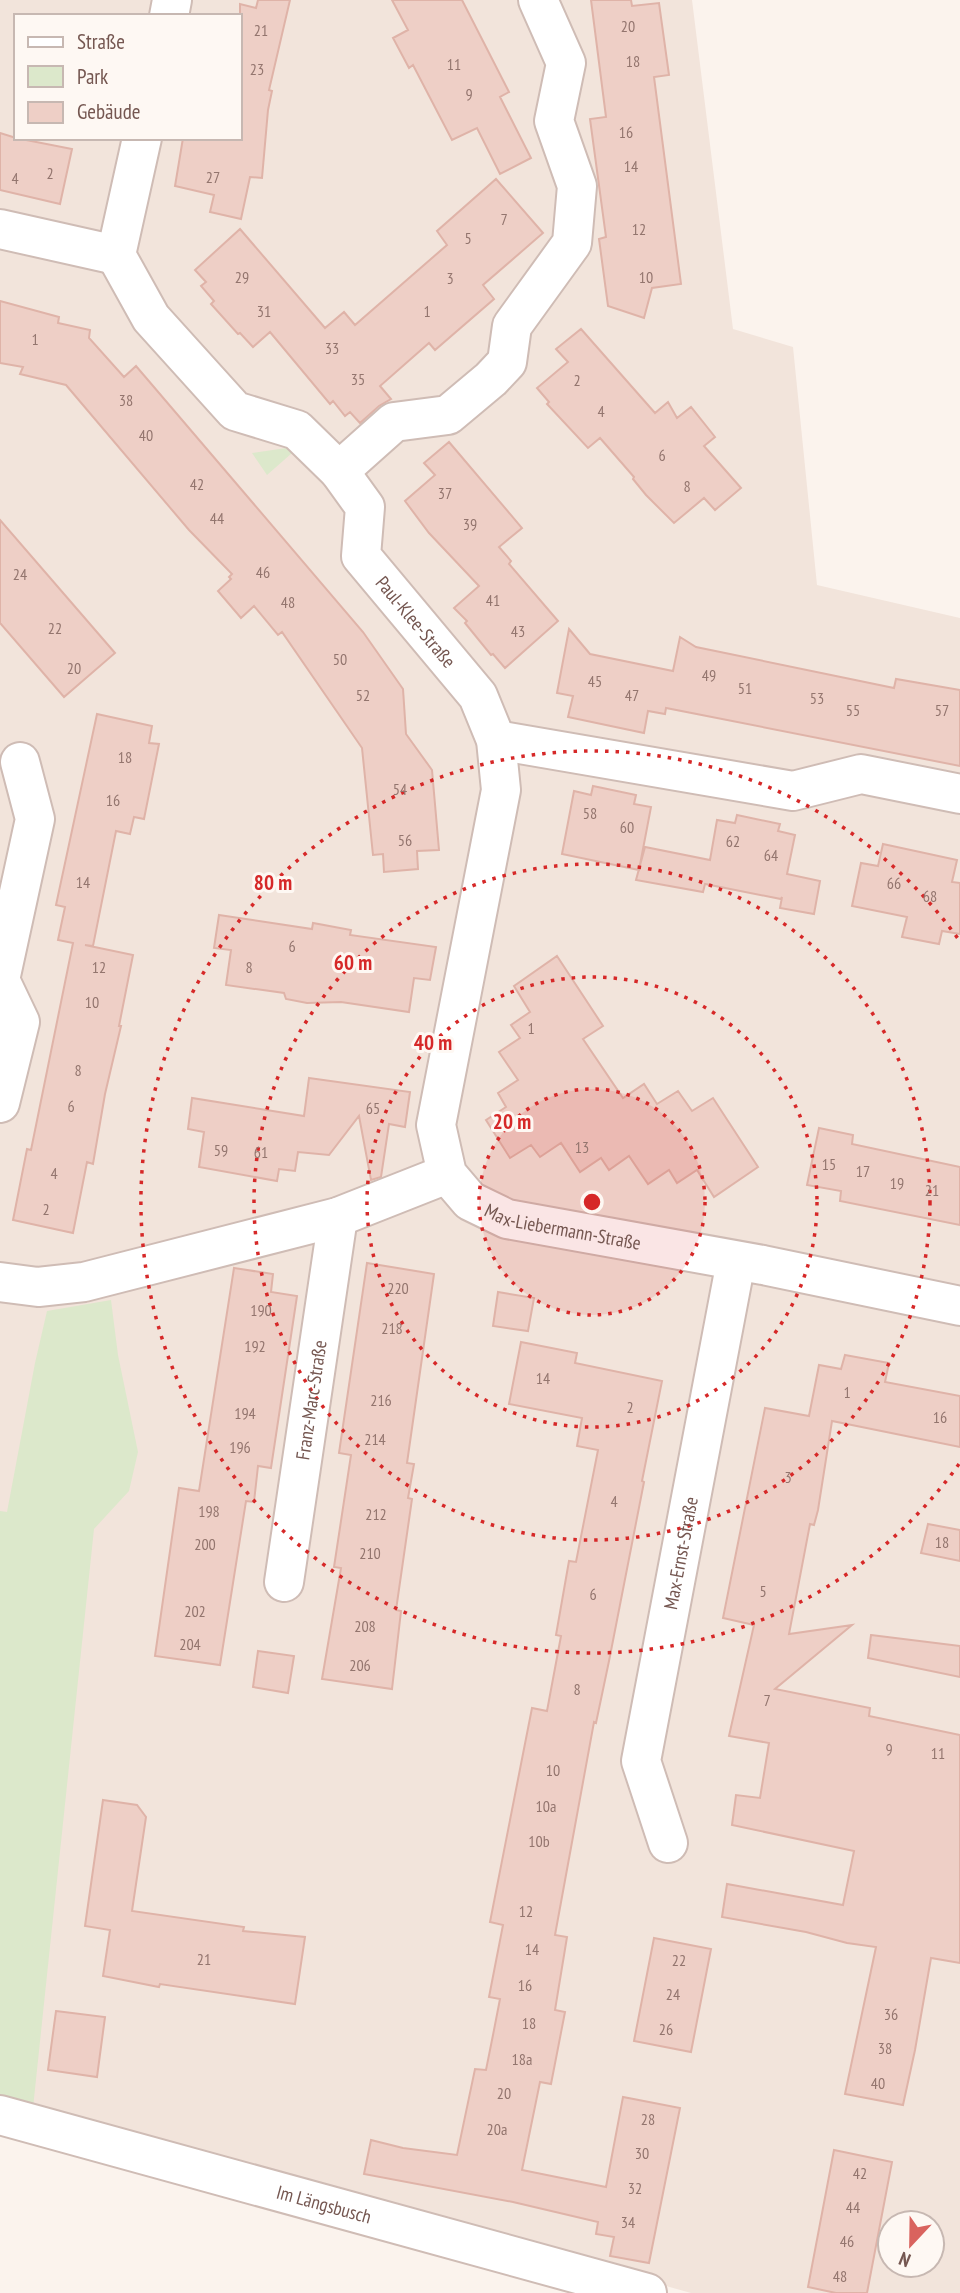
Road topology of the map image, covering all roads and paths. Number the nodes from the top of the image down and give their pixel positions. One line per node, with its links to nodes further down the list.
1 (538, 0): 5 (street)
2 (142, 140): 4 (street)
3 (0, 229): 4 (street)
4 (116, 255): 5 (street, Paul-Klee-Straße)
5 (339, 471): 6 (street, Paul-Klee-Straße)
6 (496, 740): 8 (street); 10 (street, Max-Liebermann-Straße)
7 (20, 762): 9 (street)
8 (960, 794)
9 (0, 1103)
10 (447, 1174): 11 (street); 12 (street, Max-Liebermann-Straße)
11 (338, 1217): 13 (street); 15 (street, Franz-Marc-Straße)
12 (736, 1261): 14 (street, Max-Liebermann-Straße); 16 (street, Max-Ernst-Straße)
13 (0, 1282)
14 (960, 1306)
15 (284, 1581)
16 (668, 1843)
17 (0, 2115): 18 (street, Im Längsbusch)
18 (647, 2293)

